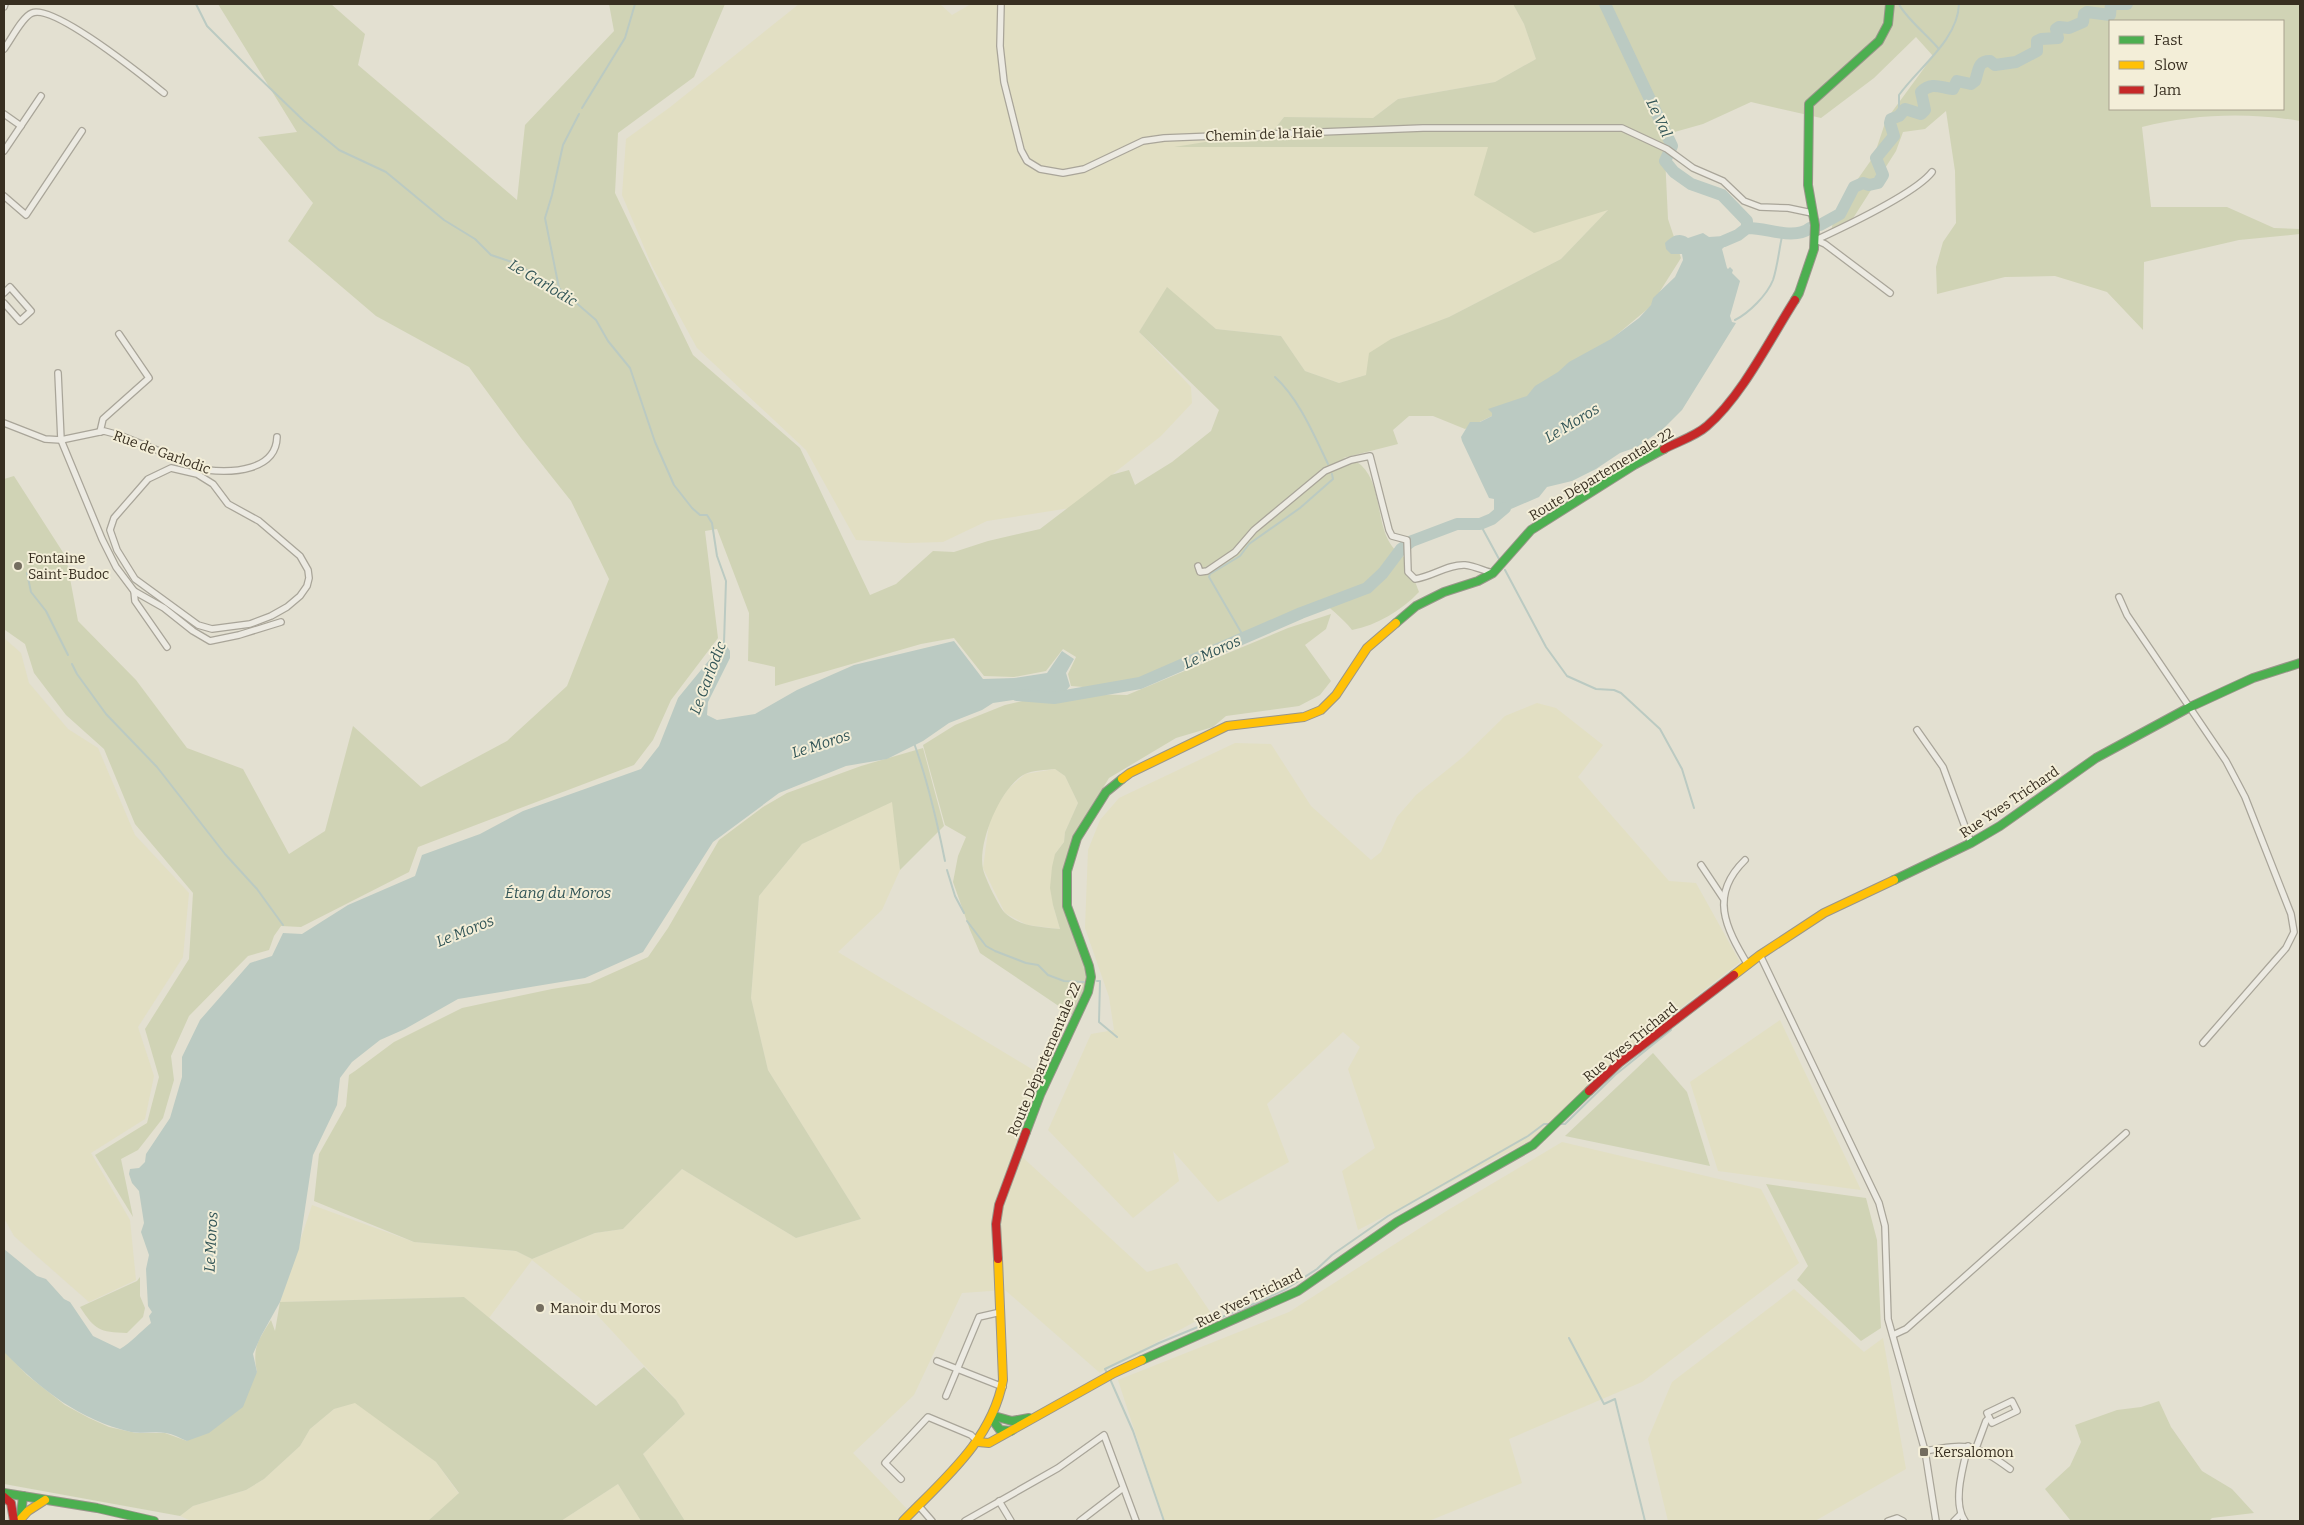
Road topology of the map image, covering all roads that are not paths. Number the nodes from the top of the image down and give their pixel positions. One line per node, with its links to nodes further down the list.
1 (1001, 4): 12 (street, Chemin de la Haie)
2 (1890, 4): 12 (main road, Route Départementale 22)
3 (4, 49): 4 (street)
4 (164, 92)
5 (41, 96): 7 (street)
6 (4, 114): 7 (street)
7 (21, 126): 9 (street)
8 (82, 131): 11 (street)
9 (4, 151)
10 (1932, 172): 13 (street)
11 (4, 196)
12 (1812, 213): 13 (main road, Route Départementale 22)
13 (1816, 240): 15 (street); 26 (main road, Route Départementale 22)
14 (4, 293): 16 (street)
15 (1890, 294)
16 (4, 303)
17 (119, 334): 20 (street)
18 (58, 373): 22 (street)
19 (4, 422): 22 (street, Rue de Garlodic)
20 (100, 432): 22 (street, Rue de Garlodic); 23 (street, Rue de Garlodic)
21 (277, 437): 23 (street, Rue de Garlodic)
22 (61, 440): 27 (street)
23 (170, 456): 24 (street)
24 (171, 468): 24 (street)
25 (1198, 566): 26 (street)
26 (1493, 573): 42 (main road, Route Départementale 22)
27 (134, 591): 29 (street); 30 (street)
28 (2119, 596): 32 (street)
29 (281, 622)
30 (167, 647)
31 (2300, 663): 32 (main road, Rue Yves Trichard)
32 (2190, 707): 34 (main road, Rue Yves Trichard); 40 (street)
33 (1917, 730): 34 (street)
34 (1971, 843): 38 (main road, Rue Yves Trichard)
35 (1745, 860): 37 (street)
36 (1701, 865): 37 (street)
37 (1723, 898): 39 (street)
38 (1760, 955): 39 (main road, Rue Yves Trichard); 43 (street)
39 (1748, 965): 49 (main road, Rue Yves Trichard)
40 (2203, 1043)
41 (2126, 1133): 43 (street)
42 (1001, 1312): 45 (street); 46 (main road, Route Départementale 22)
43 (1893, 1335): 55 (street)
44 (937, 1361): 45 (street)
45 (958, 1370): 46 (street); 47 (street)
46 (1003, 1387): 48 (main road, Route Départementale 22)
47 (946, 1396)
48 (993, 1418): 49 (main road); 51 (main road); 52 (main road, Route Départementale 22)
49 (1031, 1418): 51 (main road, Rue Yves Trichard)
50 (1989, 1418): 50 (street); 54 (street)
51 (1011, 1431): 52 (main road)
52 (978, 1442): 57 (street); 64 (main road, Route Départementale 22)
53 (1968, 1446): 54 (street); 55 (street); 66 (street)
54 (1976, 1448): 56 (street)
55 (1925, 1451): 77 (street)
56 (2010, 1469)
57 (901, 1479)
58 (1123, 1488): 63 (street); 73 (street); 74 (street)
59 (4, 1493): 60 (main road)
60 (23, 1496): 62 (main road); 65 (main road); 67 (main road)
61 (4, 1497): 65 (main road)
62 (45, 1500): 67 (main road); 68 (main road)
63 (999, 1502): 71 (street); 72 (street)
64 (918, 1506): 69 (main road, Route Départementale 22); 70 (street)
65 (14, 1513): 67 (main road)
66 (1960, 1516): 78 (street); 79 (street)
67 (18, 1520)
68 (154, 1521)
69 (903, 1521)
70 (932, 1521)
71 (964, 1521)
72 (1011, 1521)
73 (1080, 1521)
74 (1136, 1521)
75 (1888, 1521): 76 (street)
76 (1904, 1521)
77 (1936, 1521)
78 (1954, 1521)
79 (1965, 1521)

